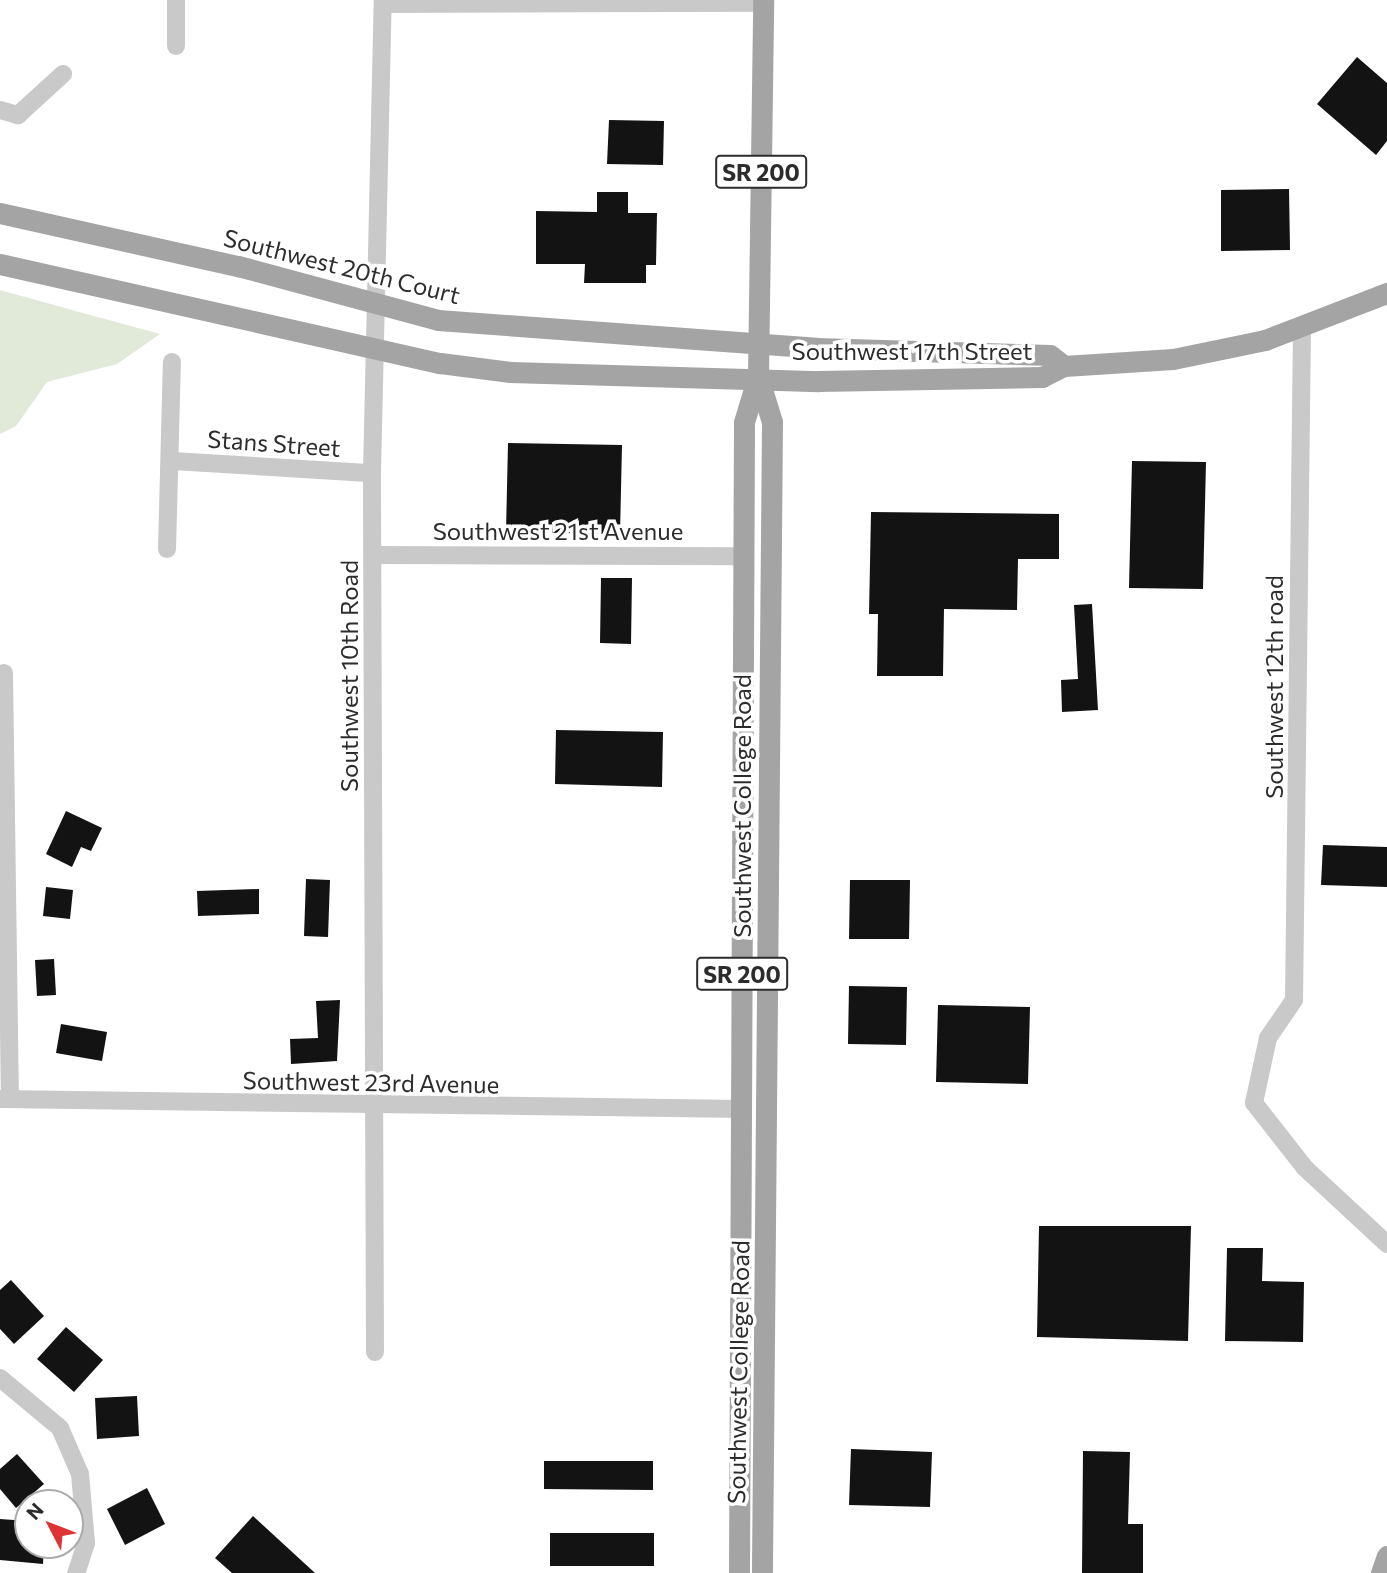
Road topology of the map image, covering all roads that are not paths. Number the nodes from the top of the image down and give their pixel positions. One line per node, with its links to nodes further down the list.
1 (176, 0): 4 (street)
2 (383, 2): 3 (street); 10 (street, Southwest 10th Road)
3 (763, 2): 12 (main road, Southwest College Road / SR 200)
4 (176, 46)
5 (63, 74): 6 (street)
6 (0, 110)
7 (0, 214): 10 (main road, Southwest 20th Court)
8 (0, 264): 13 (main road)
9 (1387, 293): 11 (main road, Southwest 17th Street)
10 (379, 303): 12 (main road, Southwest 20th Court); 13 (street, Southwest 10th Road)
11 (1302, 328): 15 (main road, Southwest 17th Street); 26 (street, Southwest 12th road)
12 (759, 343): 15 (main road, Southwest 17th Street); 16 (main road, Southwest College Road / SR 200)
13 (378, 348): 16 (main road); 18 (street, Southwest 10th Road)
14 (172, 362): 17 (street)
15 (1064, 366): 16 (main road, Southwest 17th Street)
16 (758, 376): 21 (main road, Southwest College Road / SR 200); 32 (main road, Southwest College Road / SR 200)
17 (173, 461): 18 (street, Stans Street); 19 (street)
18 (372, 473): 20 (street, Southwest 10th Road)
19 (167, 549)
20 (373, 555): 21 (street, Southwest 21st Avenue); 24 (street, Southwest 10th Road)
21 (743, 556): 25 (main road, Southwest College Road / SR 200)
22 (4, 673): 23 (street)
23 (5, 1099): 24 (street, Southwest 23rd Avenue)
24 (376, 1108): 25 (street, Southwest 23rd Avenue); 27 (street, Southwest 10th Road)
25 (741, 1110): 31 (main road, Southwest College Road / SR 200)
26 (1387, 1244)
27 (375, 1352)
28 (0, 1378): 30 (street)
29 (1387, 1556): 33 (main road)
30 (76, 1573)
31 (739, 1573)
32 (762, 1573)
33 (1381, 1573)

